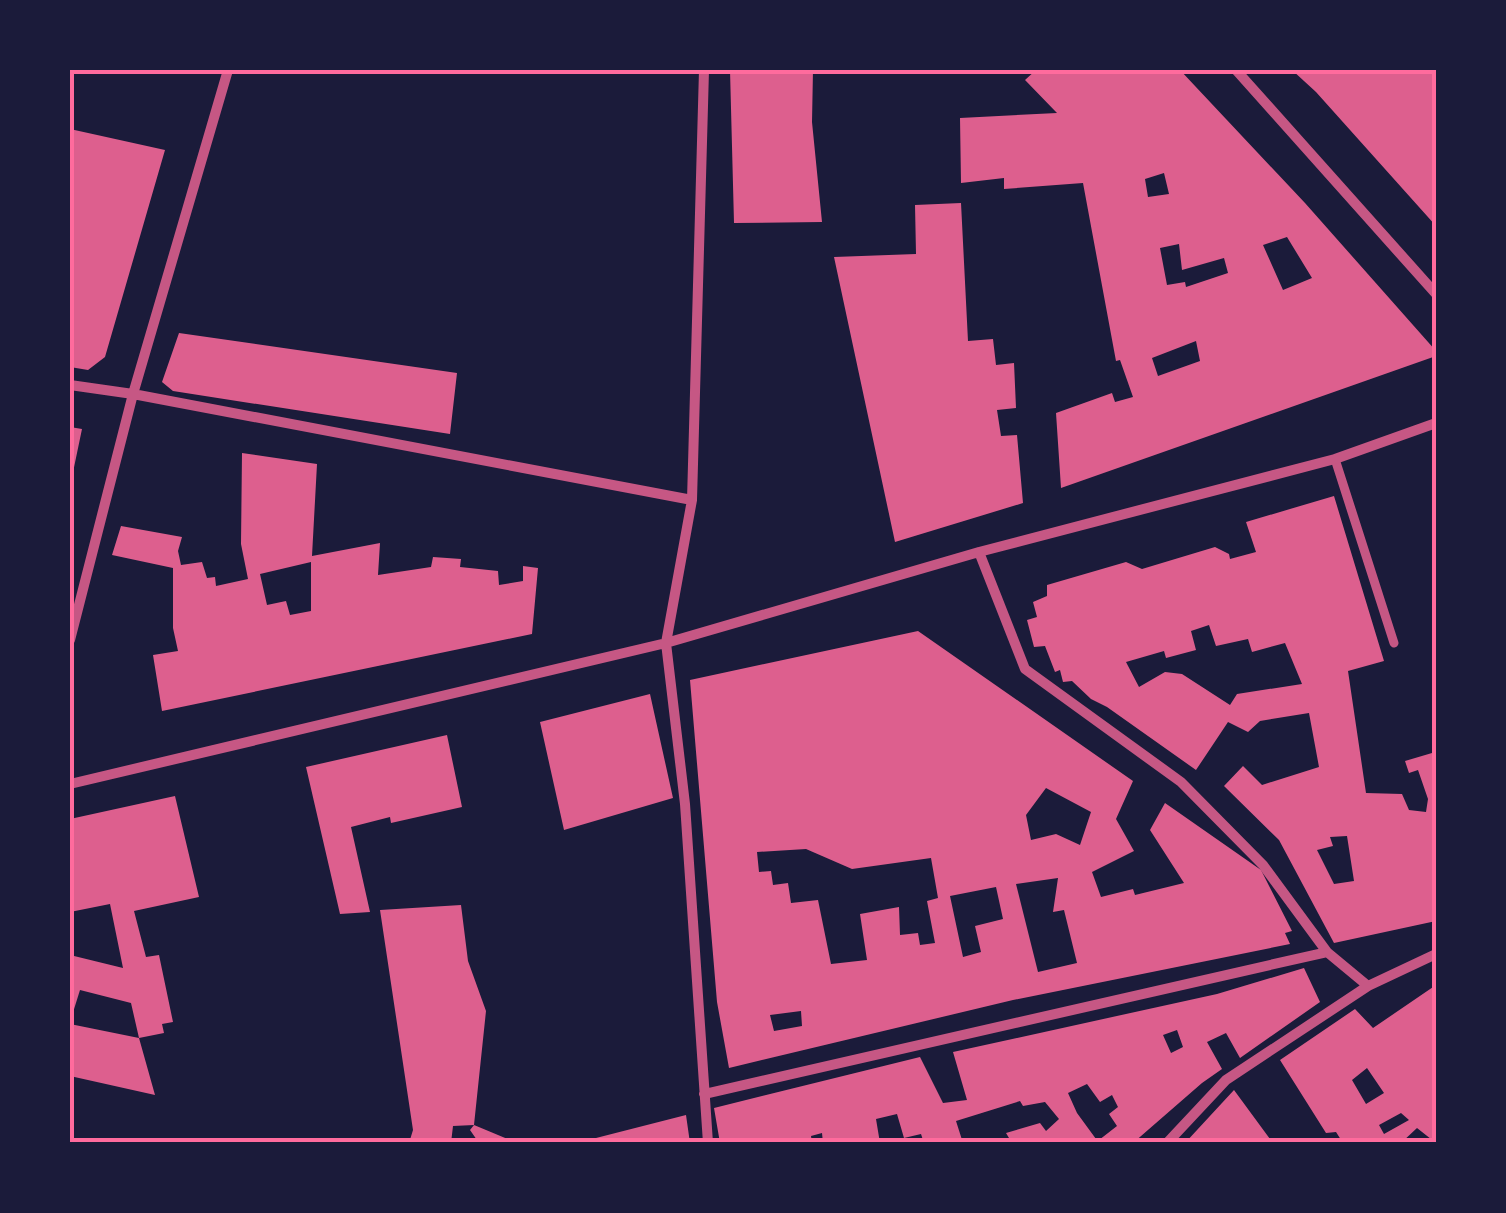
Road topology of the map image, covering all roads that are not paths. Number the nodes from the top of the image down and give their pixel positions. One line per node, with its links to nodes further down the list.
1 (228, 70): 6 (street)
2 (704, 70): 9 (street)
3 (1236, 70): 4 (street)
4 (1436, 294)
5 (70, 385): 6 (street)
6 (134, 394): 9 (street); 11 (street)
7 (1436, 423): 8 (street)
8 (1336, 459): 10 (street); 12 (street)
9 (692, 500): 13 (street)
10 (979, 552): 13 (street); 15 (street)
11 (70, 640)
12 (1394, 642)
13 (666, 643): 14 (street); 18 (street)
14 (70, 784)
15 (1327, 952): 17 (street); 18 (street)
16 (1436, 954): 17 (street)
17 (1368, 986): 20 (street)
18 (704, 1094): 19 (street)
19 (708, 1143)
20 (1167, 1143)

